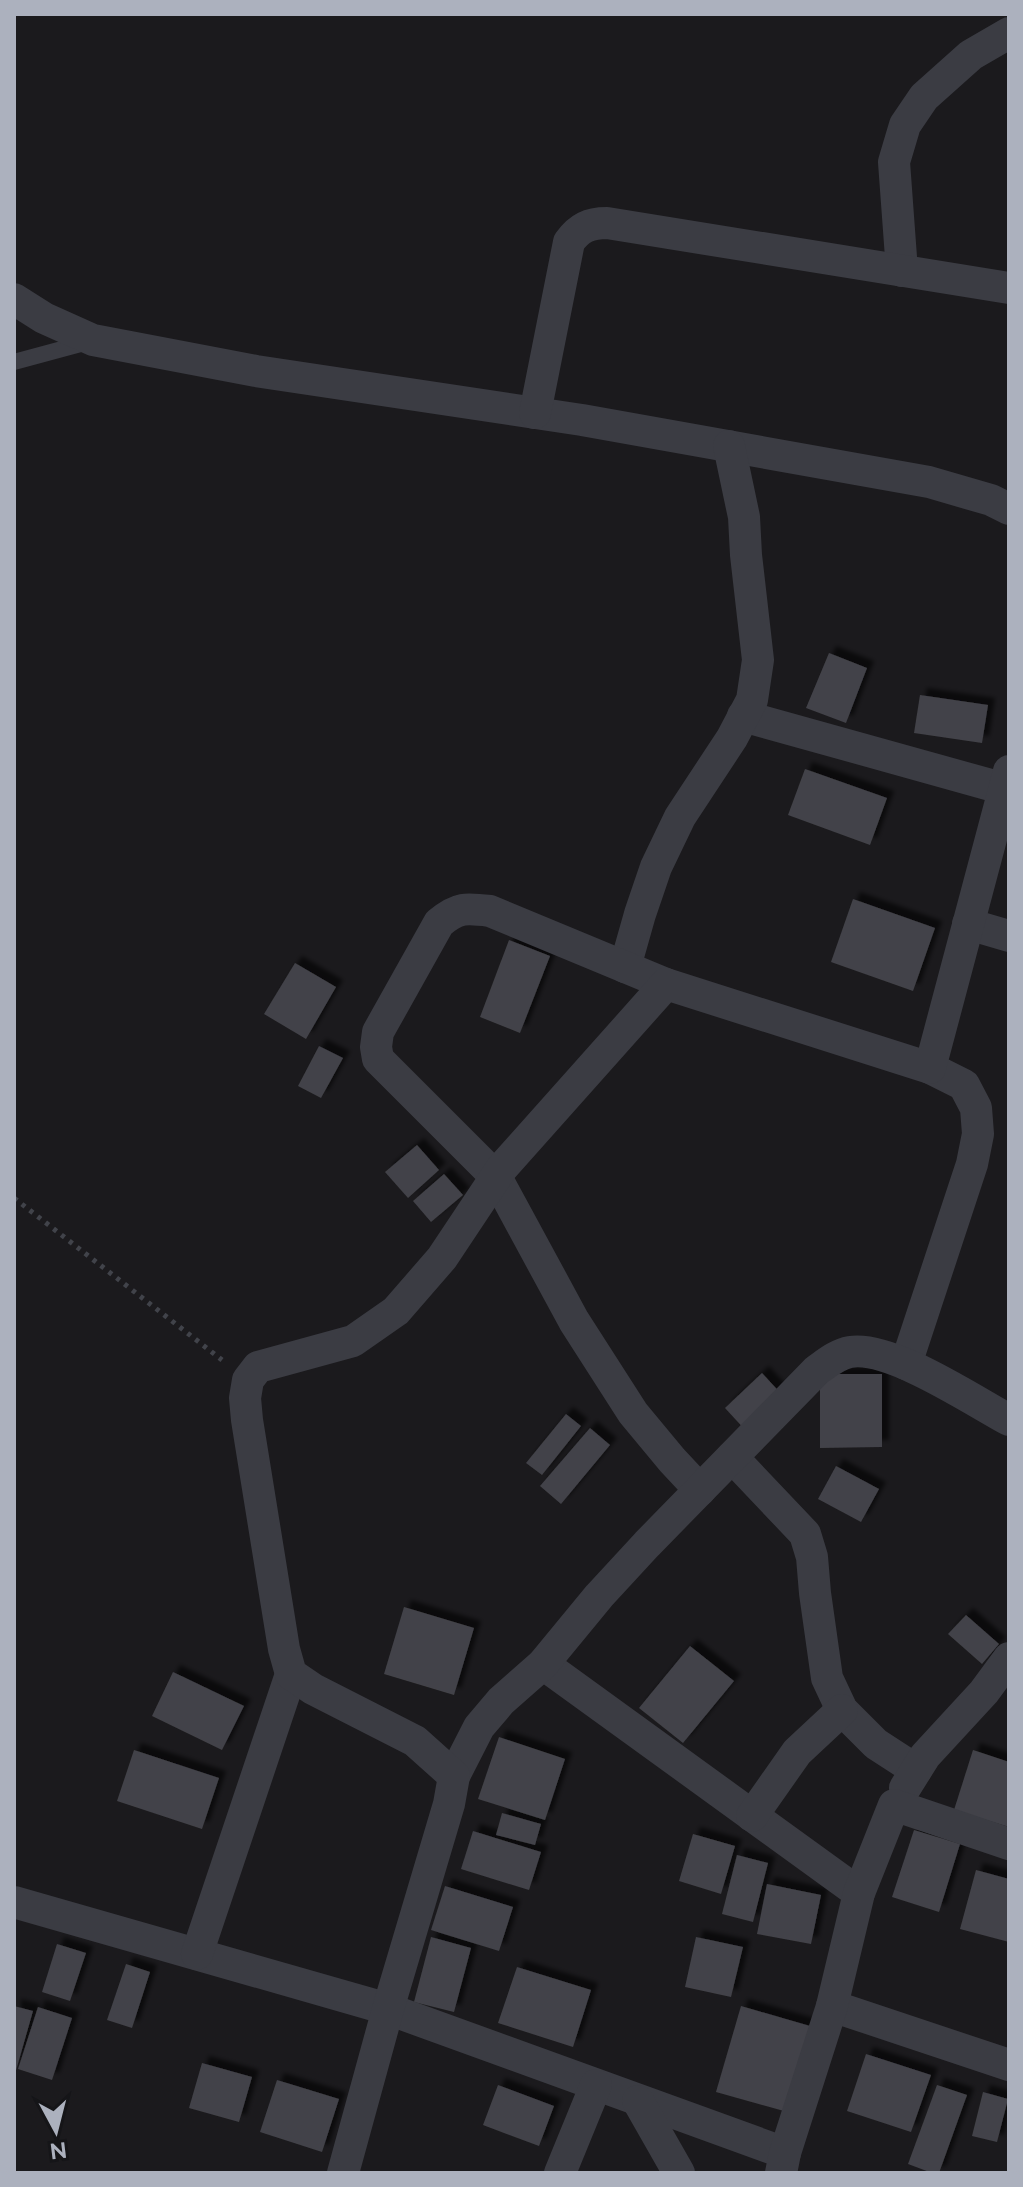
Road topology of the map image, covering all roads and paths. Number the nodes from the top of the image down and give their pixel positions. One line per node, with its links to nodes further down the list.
1 (1009, 33): 2 (street)
2 (902, 271): 3 (street); 7 (street)
3 (1009, 288)
4 (14, 299): 5 (street)
5 (93, 340): 6 (lane); 7 (street)
6 (14, 362)
7 (535, 413): 8 (street)
8 (729, 446): 9 (street); 10 (street)
9 (1009, 509)
10 (743, 716): 11 (street); 14 (street)
11 (1007, 780): 12 (street)
12 (968, 924): 13 (street); 16 (street)
13 (1009, 936)
14 (625, 967): 15 (street); 17 (street)
15 (666, 984): 16 (street); 17 (street)
16 (930, 1068): 19 (street)
17 (496, 1177): 20 (street); 23 (street)
18 (14, 1198): 20 (path)
19 (906, 1364): 21 (street); 22 (street)
20 (248, 1380): 26 (street)
21 (1009, 1420)
22 (732, 1457): 23 (street); 27 (street)
23 (700, 1490): 25 (street)
24 (1009, 1658): 28 (street)
25 (543, 1664): 29 (street); 31 (street)
26 (291, 1674): 29 (street); 35 (street)
27 (842, 1710): 28 (street); 31 (street)
28 (916, 1770): 30 (street)
29 (454, 1776): 37 (street)
30 (894, 1805): 32 (street); 33 (street)
31 (752, 1816): 33 (street)
32 (1009, 1844)
33 (859, 1893): 36 (street)
34 (14, 1902): 35 (street)
35 (197, 1954): 37 (street)
36 (832, 2006): 38 (street); 41 (street)
37 (388, 2009): 39 (street); 42 (street)
38 (1009, 2065)
39 (596, 2085): 40 (street); 43 (street)
40 (638, 2101): 41 (street); 44 (street)
41 (783, 2163)
42 (343, 2173)
43 (560, 2173)
44 (679, 2173)

